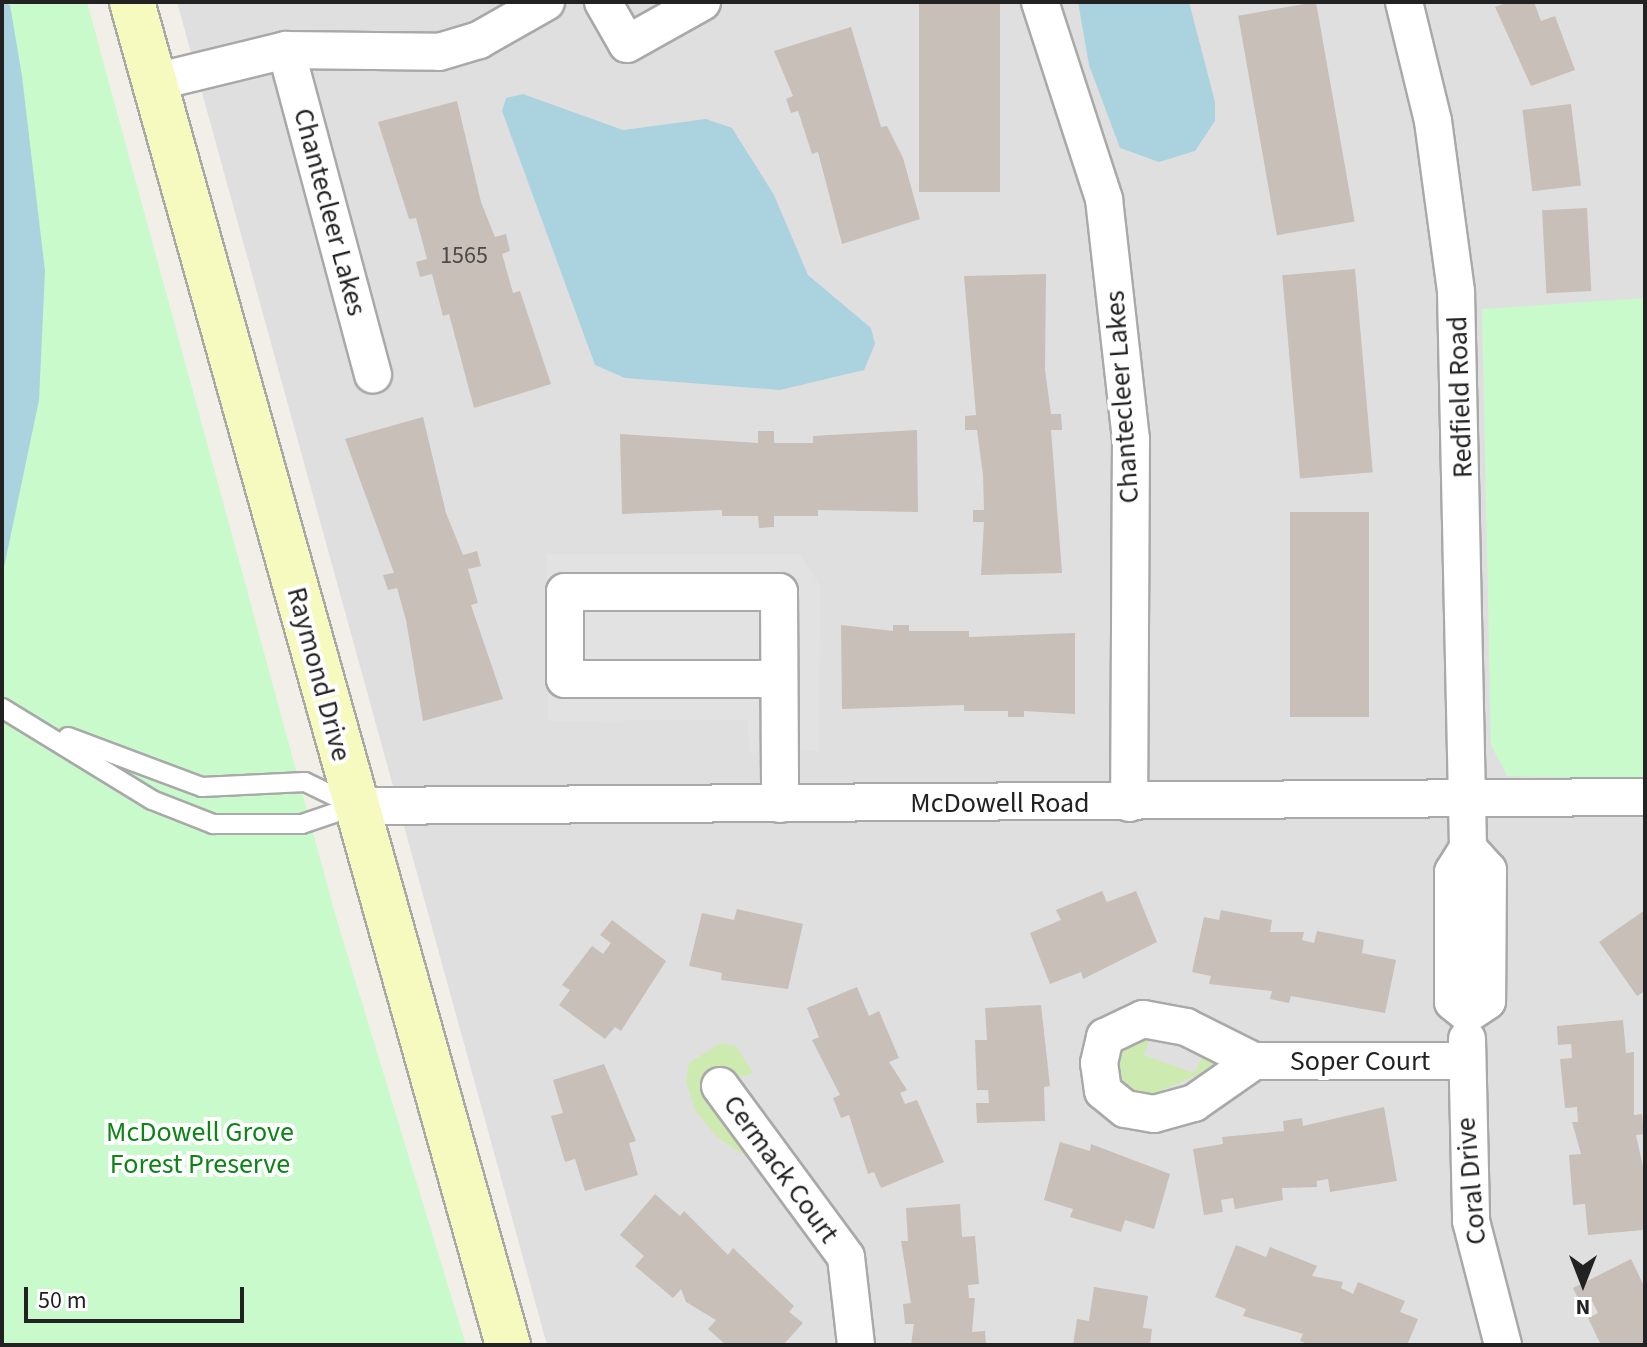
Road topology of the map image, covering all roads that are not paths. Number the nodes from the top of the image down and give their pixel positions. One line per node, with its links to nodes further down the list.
1 (132, 2): 8 (street, Raymond Drive)
2 (546, 2): 7 (street)
3 (603, 2): 4 (street)
4 (702, 2)
5 (1040, 2): 14 (street, Chantecleer Lakes)
6 (1404, 2): 13 (street, Redfield Road)
7 (286, 50): 8 (street); 9 (street, Chantecleer Lakes)
8 (155, 82): 16 (street, Raymond Drive)
9 (373, 375)
10 (779, 679): 10 (street); 15 (street)
11 (4, 709): 16 (lane); 16 (lane)
12 (1645, 797): 13 (street, McDowell Road)
13 (1466, 798): 14 (street, McDowell Road); 18 (street, Coral Drive)
14 (1129, 803): 15 (street, McDowell Road)
15 (780, 804): 16 (street, McDowell Road)
16 (355, 806): 20 (street, Raymond Drive)
17 (1254, 1061): 18 (street, Soper Court)
18 (1466, 1061): 22 (street, Coral Drive)
19 (720, 1086): 21 (street, Cermack Court)
20 (508, 1345)
21 (856, 1345)
22 (1503, 1345)

